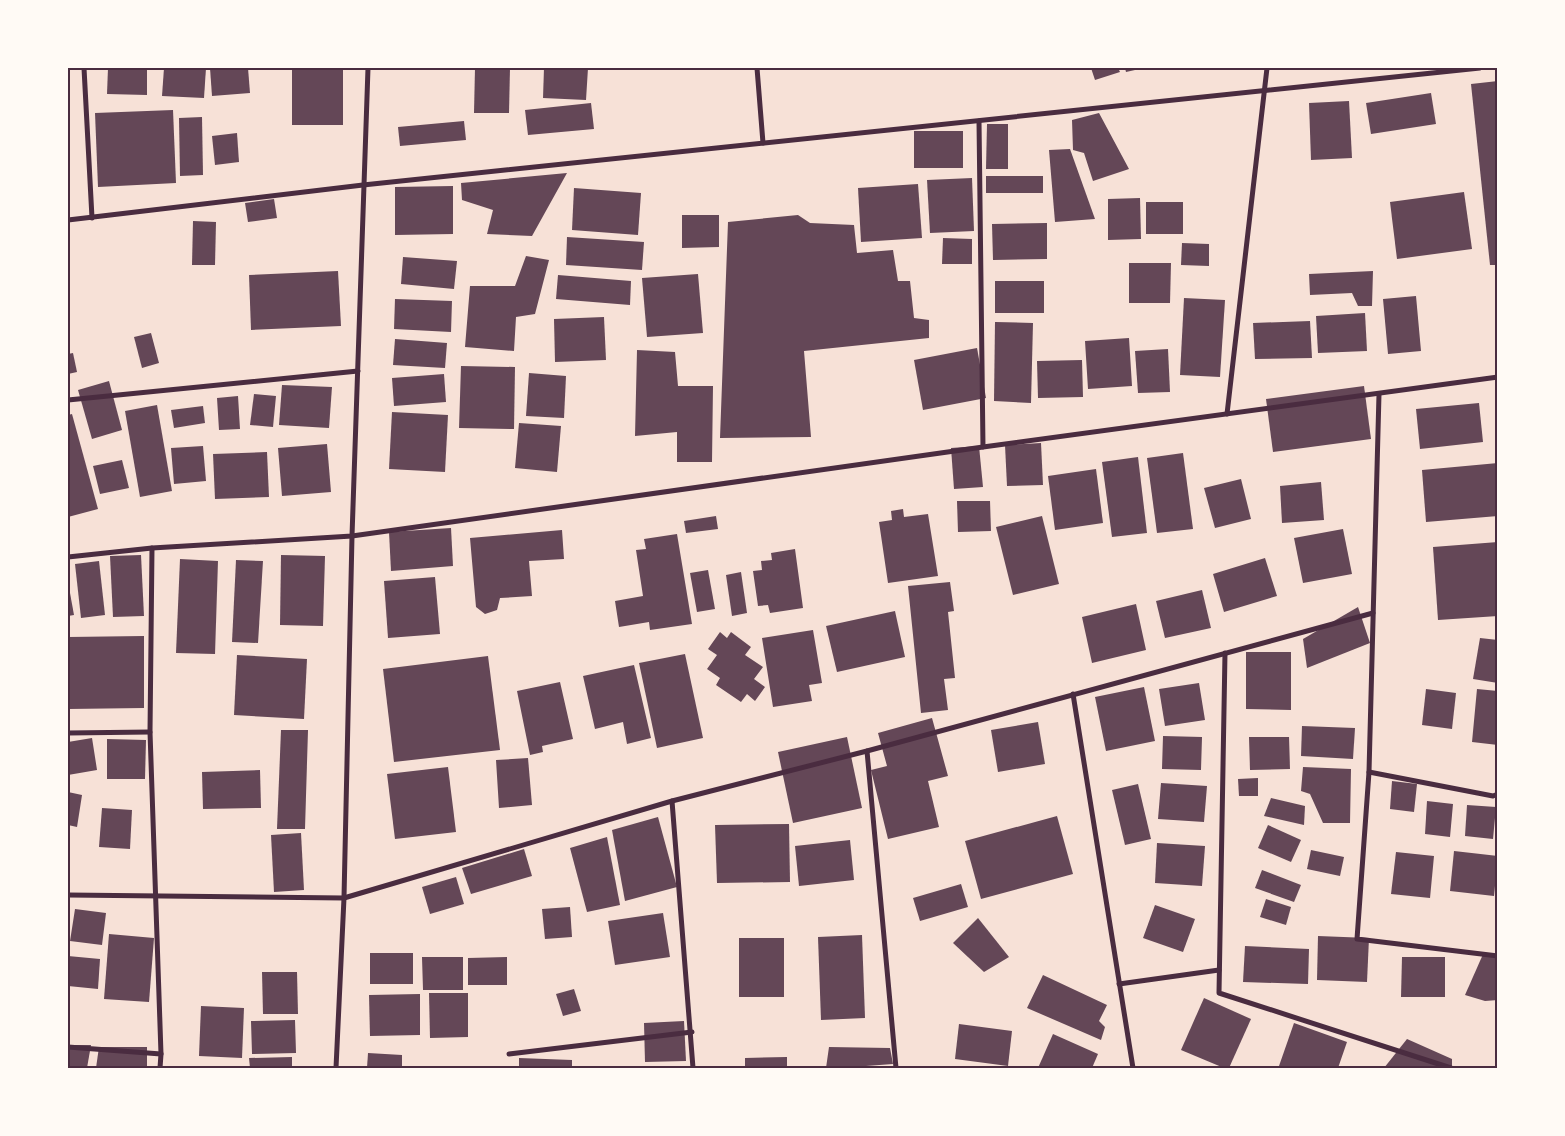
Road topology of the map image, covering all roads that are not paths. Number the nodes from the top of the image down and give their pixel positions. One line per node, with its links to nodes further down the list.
1 (84, 68): 10 (street)
2 (368, 68): 9 (street)
3 (757, 68): 8 (street)
4 (1267, 68): 6 (street)
5 (1480, 68): 6 (street)
6 (1265, 90): 7 (street); 16 (street)
7 (979, 120): 8 (street); 17 (street)
8 (763, 143): 9 (street)
9 (363, 185): 10 (street); 12 (street)
10 (92, 218): 11 (street)
11 (68, 220)
12 (358, 371): 15 (street); 18 (street)
13 (1498, 377): 14 (street)
14 (1379, 394): 16 (street); 21 (street)
15 (68, 400)
16 (1227, 414): 17 (street)
17 (984, 447): 18 (street)
18 (352, 536): 19 (street); 32 (street)
19 (152, 548): 20 (street); 24 (street)
20 (68, 557)
21 (1373, 613): 22 (street); 27 (street)
22 (1225, 653): 23 (street); 34 (street)
23 (1073, 694): 26 (street); 35 (street)
24 (150, 732): 25 (street); 31 (street)
25 (68, 733)
26 (867, 751): 29 (street); 43 (street)
27 (1369, 772): 28 (street); 33 (street)
28 (1498, 794)
29 (672, 801): 32 (street); 36 (street)
30 (68, 895): 31 (street)
31 (155, 895): 32 (street); 38 (street)
32 (344, 898): 41 (street)
33 (1498, 956)
34 (1219, 970): 35 (street); 45 (street)
35 (1119, 984): 44 (street)
36 (692, 1032): 39 (street); 42 (street)
37 (68, 1047): 38 (street)
38 (161, 1054): 40 (street)
39 (509, 1054)
40 (160, 1068)
41 (336, 1068)
42 (694, 1068)
43 (896, 1068)
44 (1133, 1068)
45 (1451, 1068)

